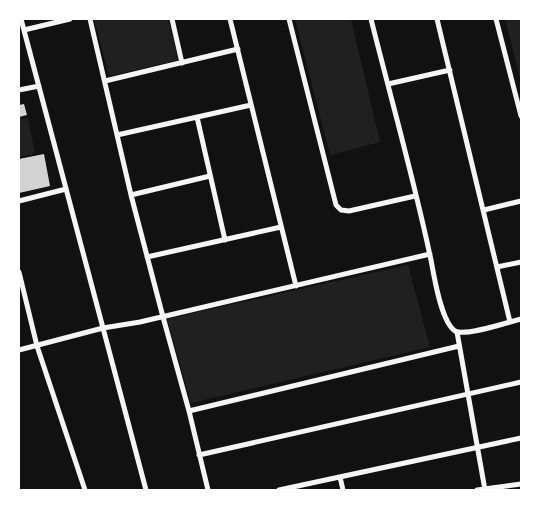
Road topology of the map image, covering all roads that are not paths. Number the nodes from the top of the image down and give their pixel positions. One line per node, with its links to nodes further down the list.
1 (21, 19): 10 (street)
2 (70, 19): 10 (street)
3 (90, 19): 14 (street)
4 (172, 19): 12 (street)
5 (230, 19): 11 (street)
6 (289, 19): 25 (street)
7 (371, 19): 15 (street)
8 (437, 19): 13 (street)
9 (496, 19): 19 (street)
10 (24, 30): 16 (street)
11 (238, 49): 12 (street); 18 (street)
12 (182, 63): 14 (street)
13 (450, 70): 15 (street); 28 (street)
14 (105, 81): 21 (street)
15 (388, 84): 25 (street)
16 (39, 86): 17 (street); 23 (street)
17 (19, 90)
18 (251, 105): 20 (street); 29 (street)
19 (521, 116)
20 (197, 117): 21 (street); 22 (street)
21 (117, 135): 24 (street)
22 (210, 176): 24 (street); 30 (street)
23 (66, 189): 26 (street); 40 (street)
24 (131, 195): 32 (street)
25 (415, 196): 31 (street)
26 (19, 201)
27 (521, 201): 28 (street)
28 (484, 210): 34 (street)
29 (281, 227): 30 (street); 36 (street)
30 (224, 240): 32 (street)
31 (430, 254): 36 (street); 41 (street)
32 (147, 257): 37 (street)
33 (521, 262): 34 (street)
34 (497, 266): 39 (street)
35 (19, 272): 42 (street)
36 (296, 286): 37 (street)
37 (163, 317): 40 (street); 47 (street)
38 (521, 319): 39 (street)
39 (510, 322): 41 (street)
40 (103, 328): 42 (street); 55 (street)
41 (457, 332): 43 (street)
42 (37, 346): 44 (street); 54 (street)
43 (459, 346): 46 (street); 47 (street)
44 (19, 350)
45 (521, 382): 46 (street)
46 (468, 395): 49 (street); 50 (street)
47 (189, 411): 50 (street)
48 (521, 438): 49 (street)
49 (478, 448): 51 (street); 53 (street)
50 (199, 455): 56 (street)
51 (340, 477): 57 (street); 58 (street)
52 (521, 484): 53 (street)
53 (485, 489): 59 (street)
54 (85, 490)
55 (146, 490)
56 (208, 490)
57 (279, 490)
58 (342, 490)
59 (477, 490)

